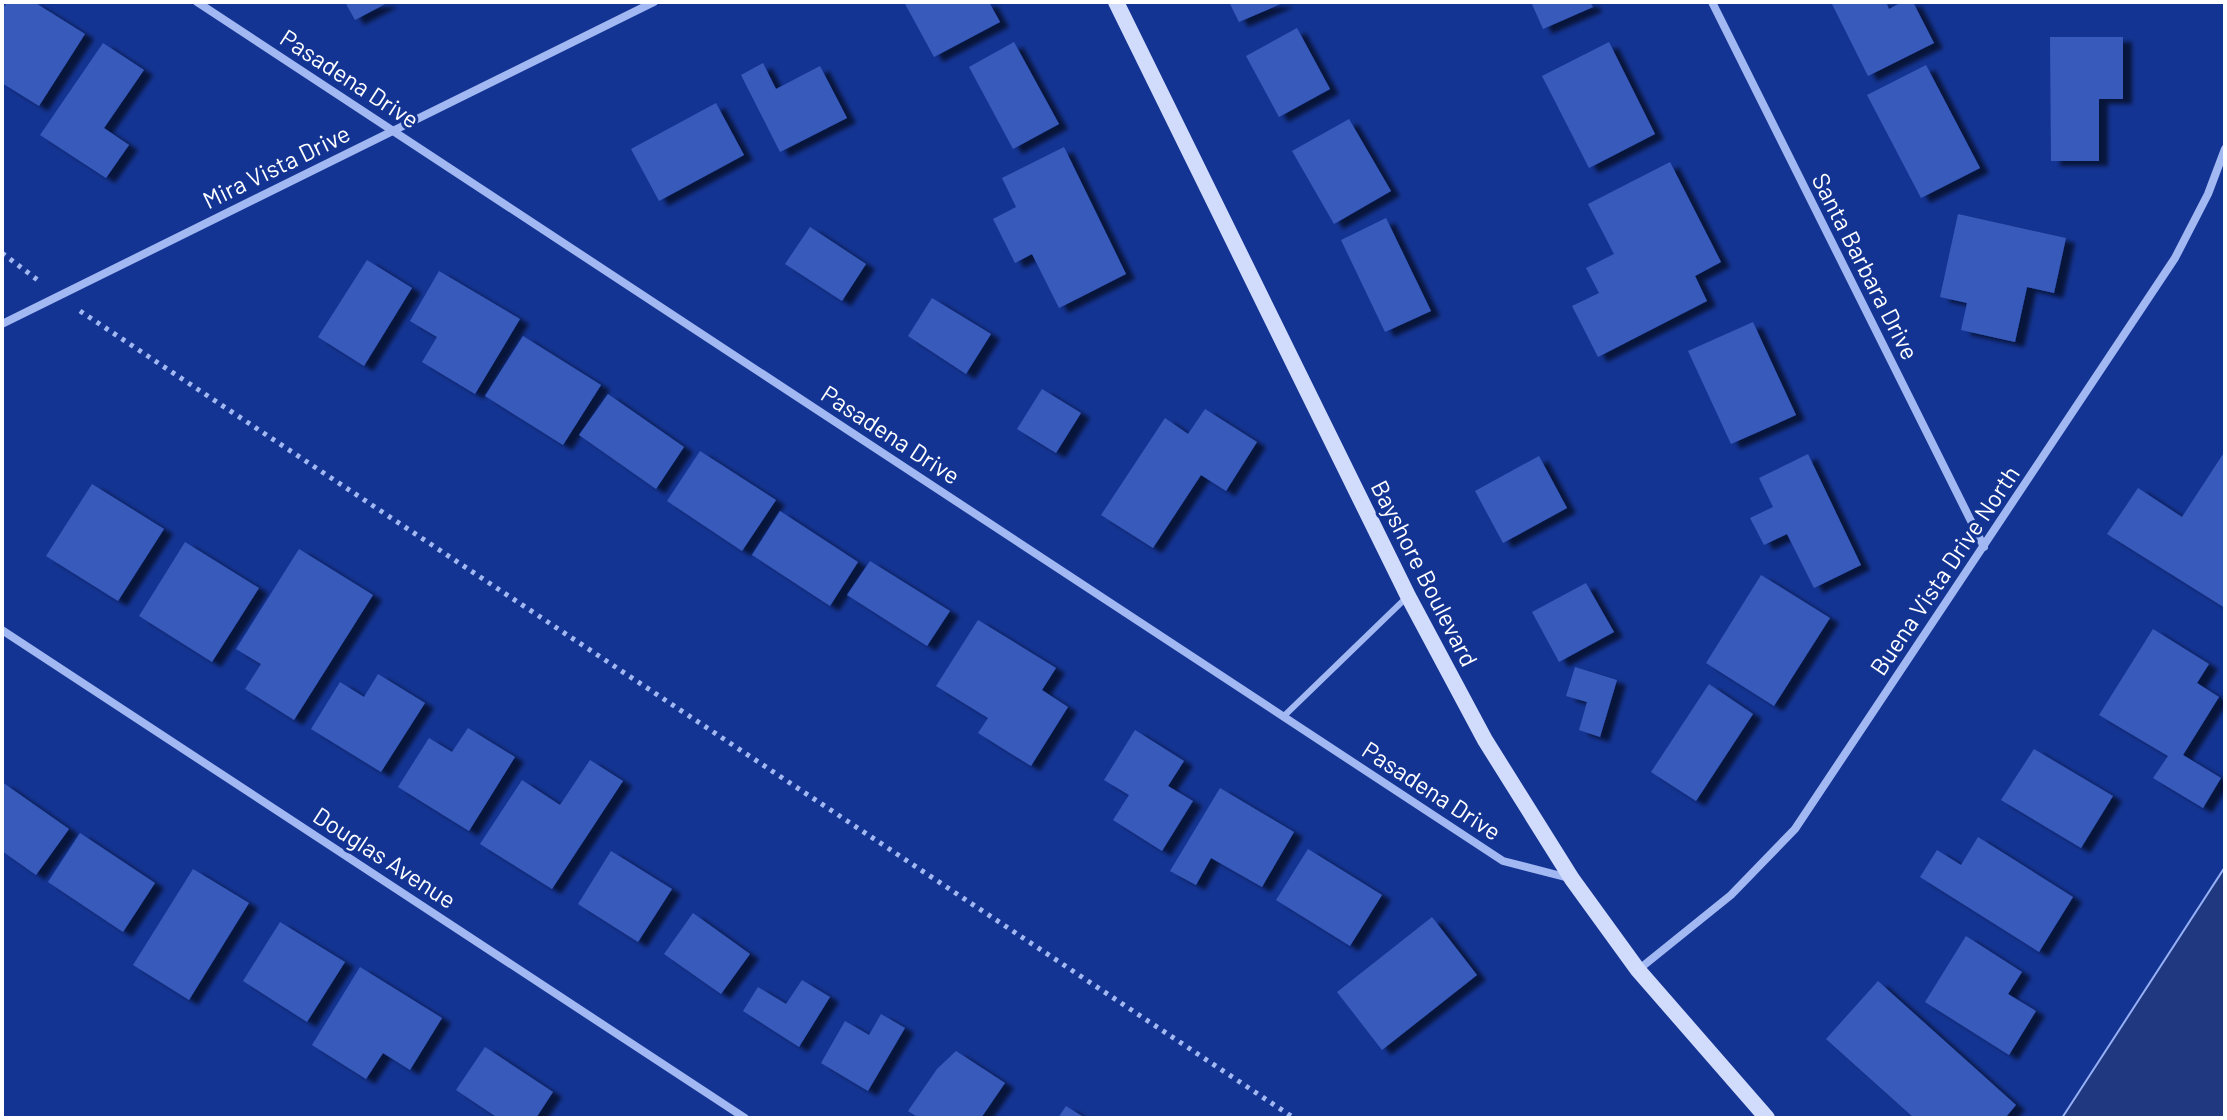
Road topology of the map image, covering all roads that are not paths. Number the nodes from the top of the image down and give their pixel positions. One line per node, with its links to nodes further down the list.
1 (197, 2): 5 (street, Pasadena Drive)
2 (654, 2): 5 (street, Mira Vista Drive)
3 (1116, 2): 9 (main road, Bayshore Boulevard)
4 (1712, 2): 8 (street, Santa Barbara Drive)
5 (394, 130): 7 (street, Mira Vista Drive); 11 (street, Pasadena Drive)
6 (2225, 149): 8 (street, Buena Vista Drive North)
7 (2, 324)
8 (1984, 547): 13 (street, Buena Vista Drive North)
9 (1408, 596): 11 (lane); 12 (main road, Bayshore Boulevard)
10 (2, 630): 14 (street, Douglas Avenue)
11 (1283, 717): 12 (street, Pasadena Drive)
12 (1572, 879): 13 (main road, Bayshore Boulevard)
13 (1638, 970): 15 (main road, Bayshore Boulevard)
14 (745, 1118)
15 (1767, 1118)

